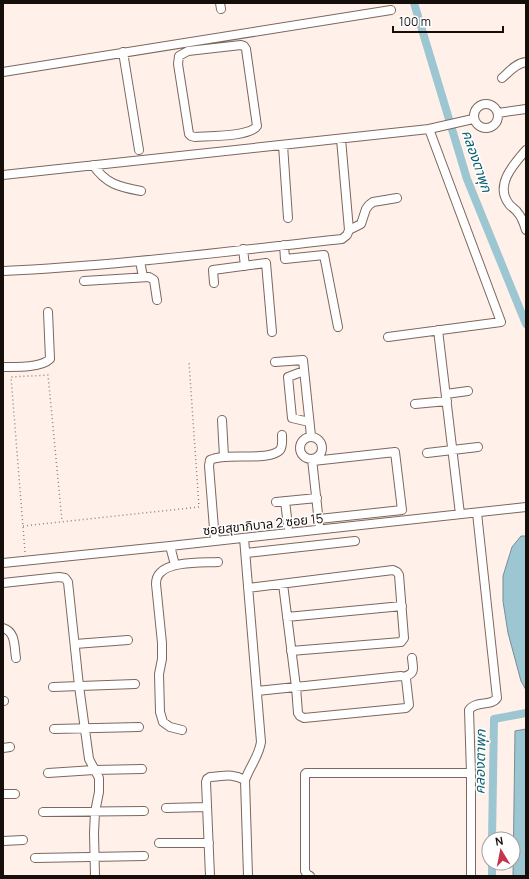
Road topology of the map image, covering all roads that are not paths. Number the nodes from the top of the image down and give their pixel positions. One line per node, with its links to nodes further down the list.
1 (391, 10): 2 (street)
2 (123, 52): 4 (street); 14 (street)
3 (526, 62): 5 (street)
4 (3, 72)
5 (502, 78)
6 (526, 109): 7 (street)
7 (498, 113): 8 (street); 8 (street)
8 (473, 119): 9 (street)
9 (428, 129): 11 (street); 34 (street)
10 (240, 133): 10 (street); 13 (street)
11 (341, 139): 12 (street); 21 (street)
12 (283, 145): 13 (street); 20 (street)
13 (242, 148): 16 (street)
14 (139, 150)
15 (526, 150): 22 (street)
16 (93, 165): 17 (street); 18 (street)
17 (3, 175)
18 (141, 191)
19 (396, 198): 21 (street)
20 (288, 218)
21 (349, 230): 23 (street)
22 (526, 230)
23 (284, 245): 24 (street); 33 (street)
24 (242, 249): 25 (street); 26 (street)
25 (140, 261): 27 (street); 28 (street)
26 (245, 266): 30 (street); 35 (street)
27 (3, 271)
28 (143, 277): 29 (street); 31 (street)
29 (84, 281)
30 (214, 283)
31 (157, 300)
32 (48, 312): 38 (street)
33 (338, 327)
34 (438, 330): 36 (street); 41 (street)
35 (272, 332)
36 (388, 337)
37 (276, 362): 39 (street)
38 (3, 368)
39 (304, 370): 44 (street); 44 (street)
40 (468, 392): 41 (street)
41 (446, 397): 42 (street); 48 (street)
42 (415, 404)
43 (222, 420): 50 (street)
44 (309, 422): 46 (street)
45 (282, 435): 50 (street)
46 (311, 436): 51 (street); 51 (street)
47 (478, 447): 48 (street)
48 (452, 450): 49 (street); 57 (street)
49 (427, 453)
50 (224, 457): 62 (street)
51 (312, 460): 52 (street); 58 (street)
52 (316, 498): 53 (street); 58 (street)
53 (285, 501): 54 (street); 59 (street)
54 (276, 502)
55 (526, 507): 56 (street, ซอยสุขาภิบาล 2 ซอย 15)
56 (476, 513): 57 (street, ซอยสุขาภิบาล 2 ซอย 15); 93 (street)
57 (460, 514): 60 (street, ซอยสุขาภิบาล 2 ซอย 15)
58 (319, 519): 60 (street)
59 (288, 526)
60 (320, 530): 61 (street, ซอยสุขาภิบาล 2 ซอย 15)
61 (244, 538): 62 (street, ซอยสุขาภิบาล 2 ซอย 15); 65 (street)
62 (215, 541): 64 (street, ซอยสุขาภิบาล 2 ซอย 15)
63 (355, 541): 65 (street)
64 (170, 546): 67 (street, ซอยสุขาภิบาล 2 ซอย 15); 68 (street)
65 (246, 553): 71 (street)
66 (218, 562): 68 (street)
67 (3, 563)
68 (175, 565): 89 (street)
69 (3, 583): 76 (street)
70 (283, 584): 71 (street); 72 (street); 73 (street)
71 (248, 588): 85 (street)
72 (402, 606): 73 (street); 77 (street)
73 (287, 617): 77 (street)
74 (3, 628): 78 (street)
75 (128, 640): 76 (street)
76 (75, 644): 82 (street)
77 (291, 651): 84 (street)
78 (16, 658)
79 (412, 658): 80 (street)
80 (404, 677): 84 (street); 84 (street)
81 (135, 684): 82 (street)
82 (79, 686): 83 (street); 88 (street)
83 (53, 687)
84 (296, 687): 85 (street)
85 (257, 691): 94 (street)
86 (139, 727): 88 (street)
87 (54, 729): 88 (street)
88 (85, 729): 91 (street)
89 (182, 730)
90 (142, 769): 91 (street)
91 (94, 770): 92 (street); 101 (street)
92 (48, 773)
93 (471, 773): 112 (street); 113 (street)
94 (245, 780): 97 (street); 111 (street)
95 (3, 794): 96 (street)
96 (15, 794)
97 (208, 807): 98 (street); 105 (street)
98 (166, 808)
99 (144, 811): 101 (street)
100 (43, 812): 101 (street)
101 (95, 812): 108 (street)
102 (23, 840): 103 (street)
103 (3, 841)
104 (159, 843): 105 (street)
105 (209, 843): 110 (street)
106 (144, 856): 108 (street)
107 (35, 858): 108 (street)
108 (94, 858): 109 (street)
109 (95, 876)
110 (210, 876)
111 (248, 876)
112 (310, 876)
113 (472, 876)

